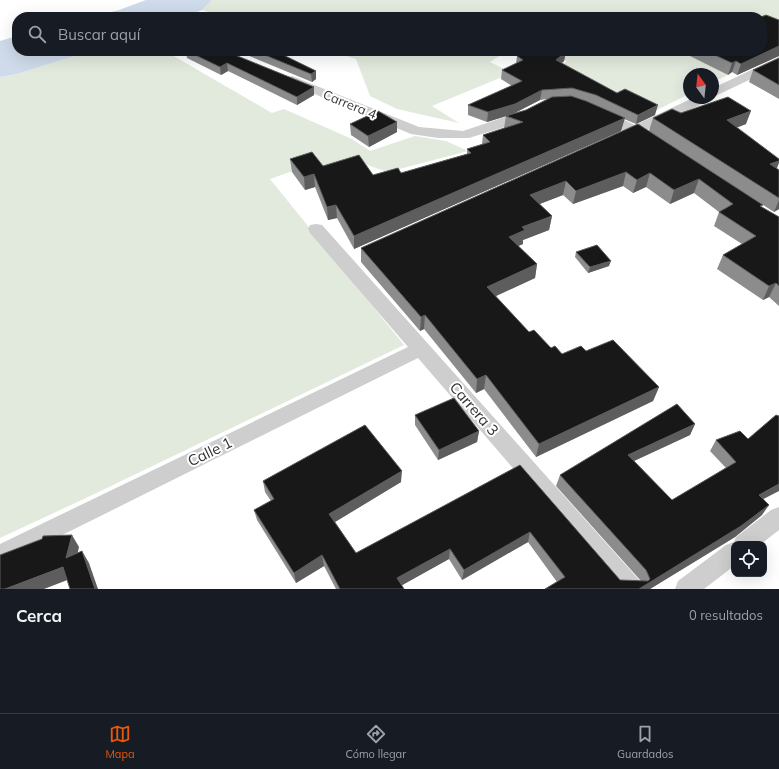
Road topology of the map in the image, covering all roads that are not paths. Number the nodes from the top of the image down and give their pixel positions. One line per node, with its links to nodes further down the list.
1 (779, 61): 3 (street)
2 (279, 75): 5 (street, Carrera 4)
3 (719, 90)
4 (691, 104): 7 (street)
5 (539, 108)
6 (590, 109): 7 (street)
7 (636, 131): 8 (street); 9 (street)
8 (614, 141)
9 (662, 148)
10 (316, 229): 11 (street, Carrera 3)
11 (420, 349): 15 (street, Calle 1); 16 (street, Carrera 3)
12 (779, 517): 13 (street)
13 (748, 541)
14 (731, 554): 17 (street)
15 (0, 555)
16 (632, 589)
17 (686, 589)

